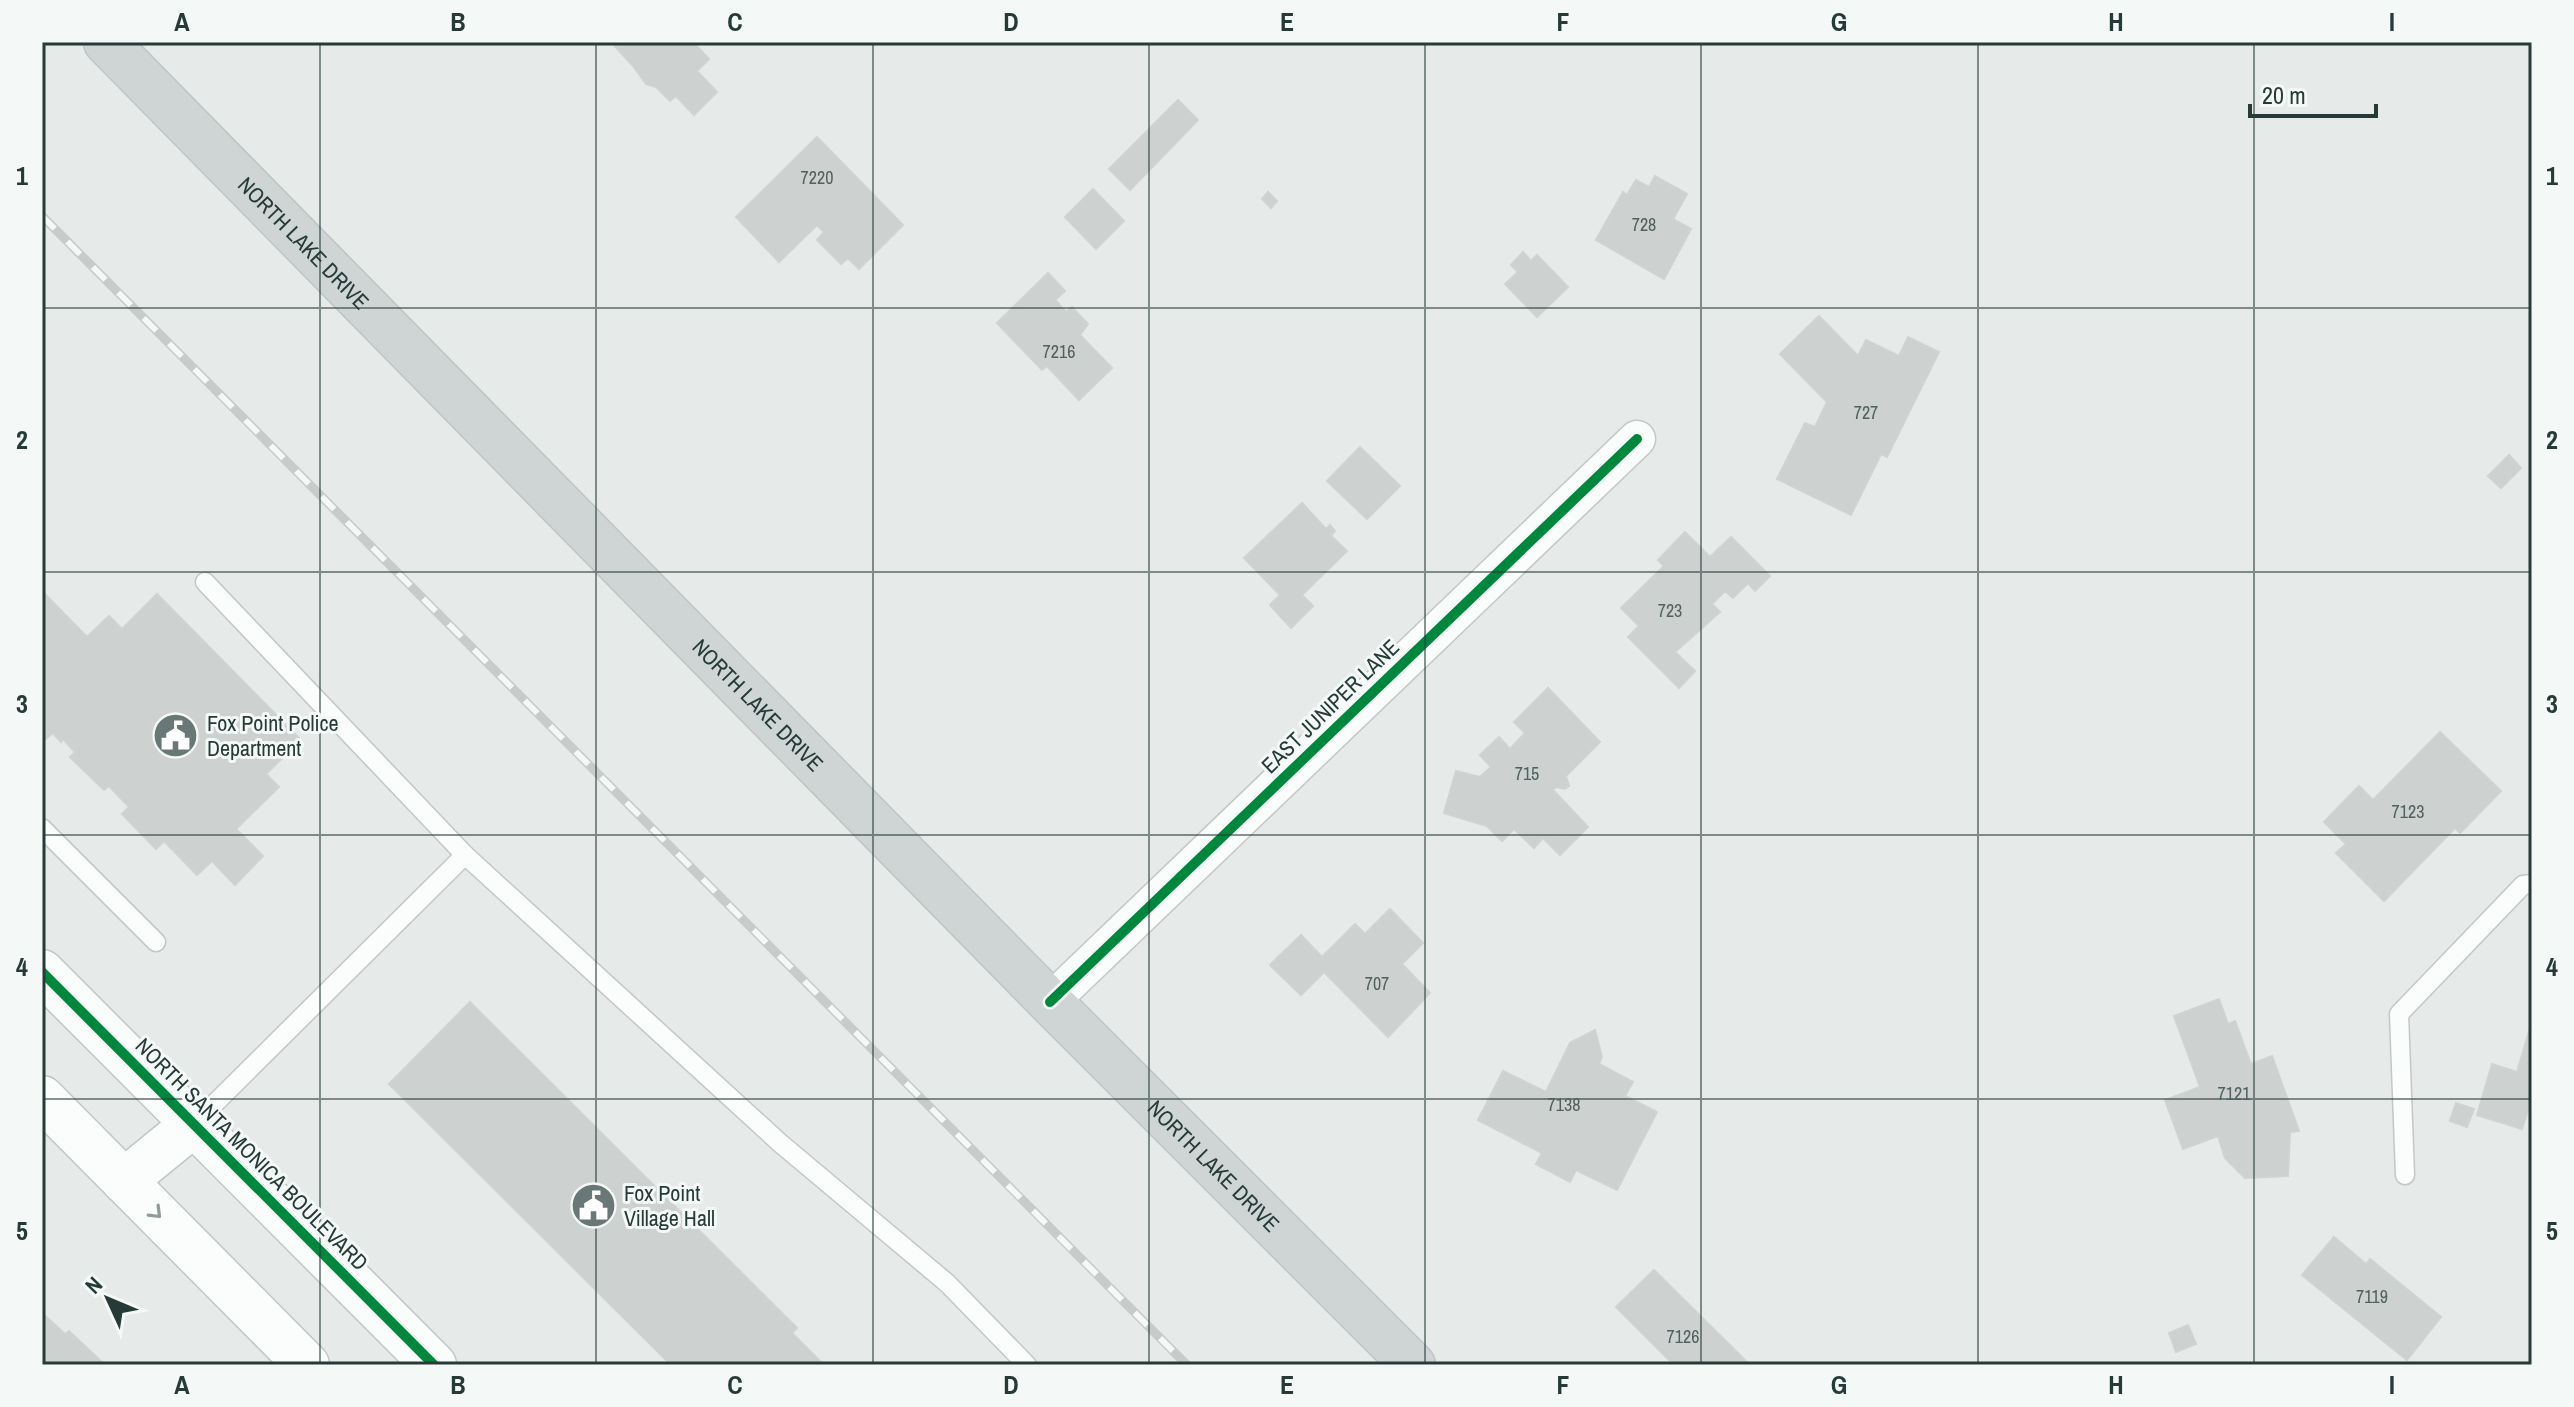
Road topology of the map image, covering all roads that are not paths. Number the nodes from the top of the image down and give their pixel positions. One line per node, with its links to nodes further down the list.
1 (106, 42): 9 (main road, NORTH LAKE DRIVE)
2 (1637, 439): 9 (street, EAST JUNIPER LANE)
3 (205, 582): 5 (lane)
4 (42, 828): 7 (lane)
5 (465, 855): 11 (lane); 16 (lane)
6 (2532, 884): 12 (lane)
7 (156, 942)
8 (51, 998): 11 (street, NORTH SANTA MONICA BOULEVARD)
9 (1050, 1002): 17 (main road, NORTH LAKE DRIVE)
10 (42, 1098): 13 (street)
11 (194, 1124): 13 (street); 15 (street, NORTH SANTA MONICA BOULEVARD)
12 (2405, 1175)
13 (124, 1181): 14 (street, one-way to 14)
14 (307, 1365)
15 (434, 1365)
16 (1027, 1365)
17 (1413, 1365)

